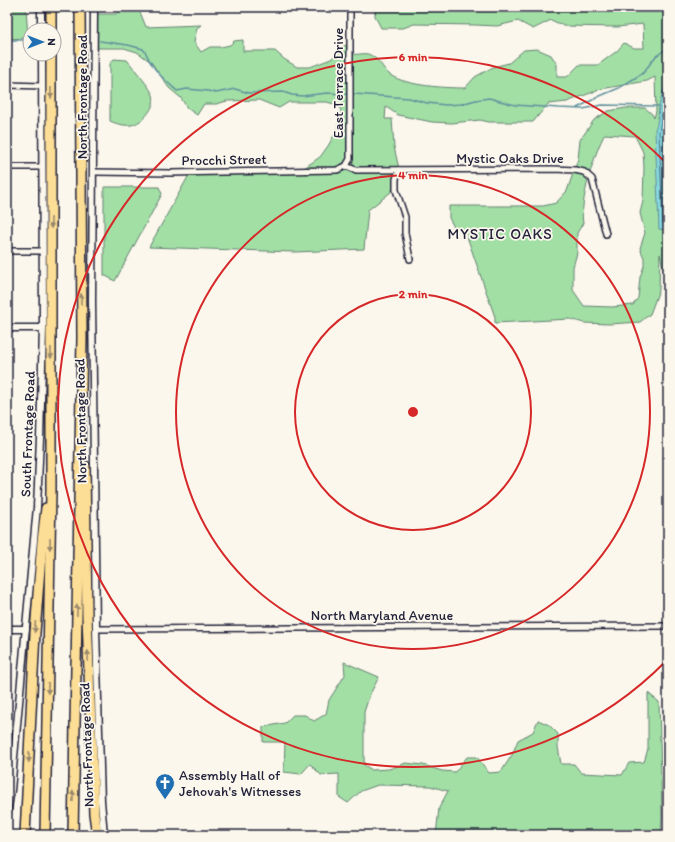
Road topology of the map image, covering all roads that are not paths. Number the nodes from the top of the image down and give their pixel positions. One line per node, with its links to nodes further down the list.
1 (41, 7): 6 (street)
2 (51, 7): 7 (highway)
3 (80, 7): 23 (highway, one-way to 3)
4 (94, 7): 16 (street, North Frontage Road)
5 (350, 7): 12 (street, East Terrace Drive)
6 (41, 22)
7 (51, 22)
8 (42, 62): 11 (street, South Frontage Road)
9 (51, 62): 24 (highway, one-way to 24)
10 (7, 85): 11 (street)
11 (42, 86): 14 (street, South Frontage Road)
12 (346, 166): 15 (street, Mystic Oaks Drive); 16 (street, Procchi Street)
13 (7, 167): 14 (street)
14 (42, 167): 19 (street, South Frontage Road)
15 (399, 170): 17 (street, Mystic Oaks Drive); 20 (street)
16 (94, 172): 28 (street, North Frontage Road)
17 (606, 234)
18 (7, 251): 19 (street)
19 (42, 251): 22 (street, South Frontage Road)
20 (410, 259)
21 (7, 328): 22 (street)
22 (43, 328): 27 (street, South Frontage Road)
23 (82, 338): 32 (highway, one-way to 23); 33 (highway, one-way to 23)
24 (51, 491): 30 (highway, one-way to 30); 31 (highway, one-way to 31)
25 (668, 626): 28 (street, North Maryland Avenue)
26 (7, 629): 27 (street)
27 (26, 629): 29 (street, South Frontage Road)
28 (96, 629): 34 (street, North Frontage Road)
29 (7, 813)
30 (25, 835)
31 (45, 835)
32 (73, 835)
33 (97, 835)
34 (104, 835)

